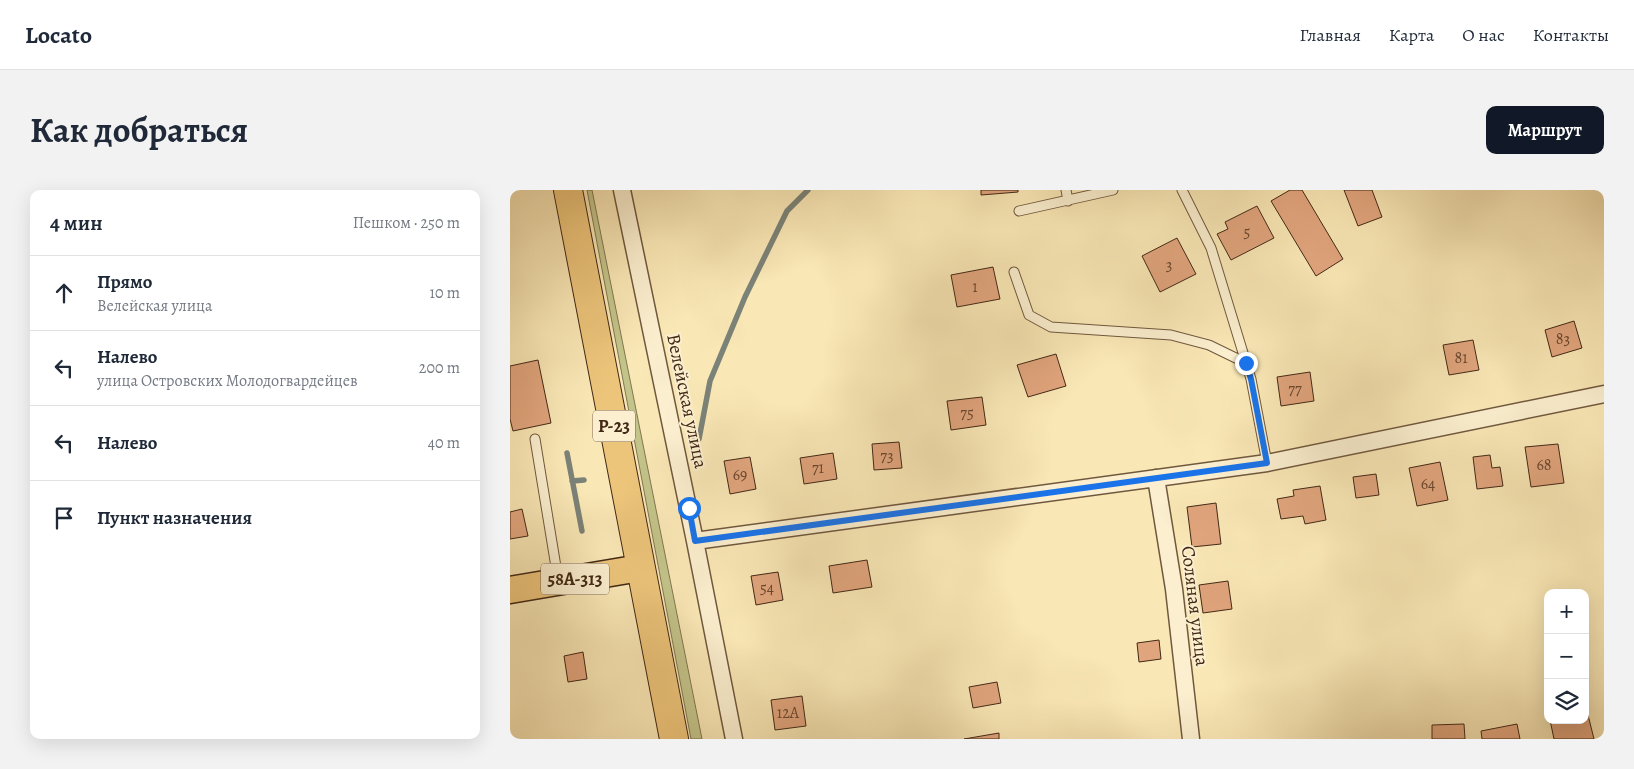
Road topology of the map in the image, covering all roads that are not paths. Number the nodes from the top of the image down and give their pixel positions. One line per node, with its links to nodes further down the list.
1 (568, 190): 15 (highway, Р-23)
2 (622, 190): 14 (street, Велейская улица)
3 (1066, 190): 6 (lane)
4 (1113, 190): 6 (lane)
5 (1182, 190): 9 (lane)
6 (1068, 201): 7 (lane)
7 (1019, 211)
8 (1014, 272): 9 (lane)
9 (1246, 363): 12 (lane)
10 (1604, 394): 12 (street)
11 (535, 439): 16 (lane)
12 (1267, 463): 13 (street)
13 (1156, 478): 14 (street); 20 (street, Соляная улица)
14 (695, 541): 19 (street, Велейская улица)
15 (640, 568): 16 (main road, 58А-313); 18 (highway, Р-23)
16 (558, 582): 17 (main road, 58А-313)
17 (510, 590)
18 (674, 739)
19 (734, 739)
20 (1191, 739)

